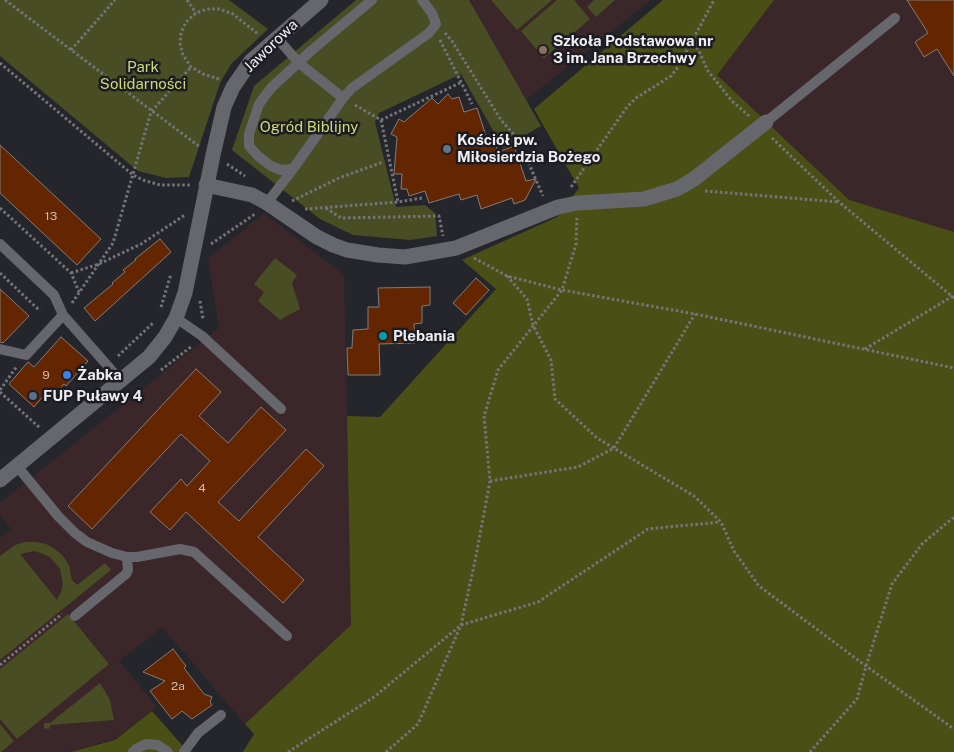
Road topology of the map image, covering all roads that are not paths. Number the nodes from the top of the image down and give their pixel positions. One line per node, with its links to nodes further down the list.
1 (321, 0): 5 (street, Jaworowa)
2 (372, 0): 6 (lane)
3 (422, 0): 7 (lane)
4 (895, 18): 8 (lane)
5 (277, 38): 6 (lane); 10 (street, Jaworowa)
6 (299, 63): 7 (lane); 9 (lane)
7 (347, 100): 9 (lane)
8 (763, 125): 11 (street)
9 (293, 169): 11 (lane)
10 (200, 185): 11 (street); 14 (street, Jaworowa)
11 (267, 203)
12 (0, 244): 13 (lane)
13 (63, 315): 15 (lane); 16 (lane)
14 (176, 318): 16 (street, Jaworowa); 17 (lane)
15 (0, 349)
16 (121, 381): 18 (street, Jaworowa)
17 (281, 409)
18 (17, 466): 19 (street, Jaworowa); 20 (lane)
19 (0, 480)
20 (127, 557): 21 (lane); 22 (lane)
21 (75, 616)
22 (287, 636)
23 (221, 715): 26 (lane)
24 (133, 752): 25 (lane)
25 (168, 752)
26 (184, 752)

